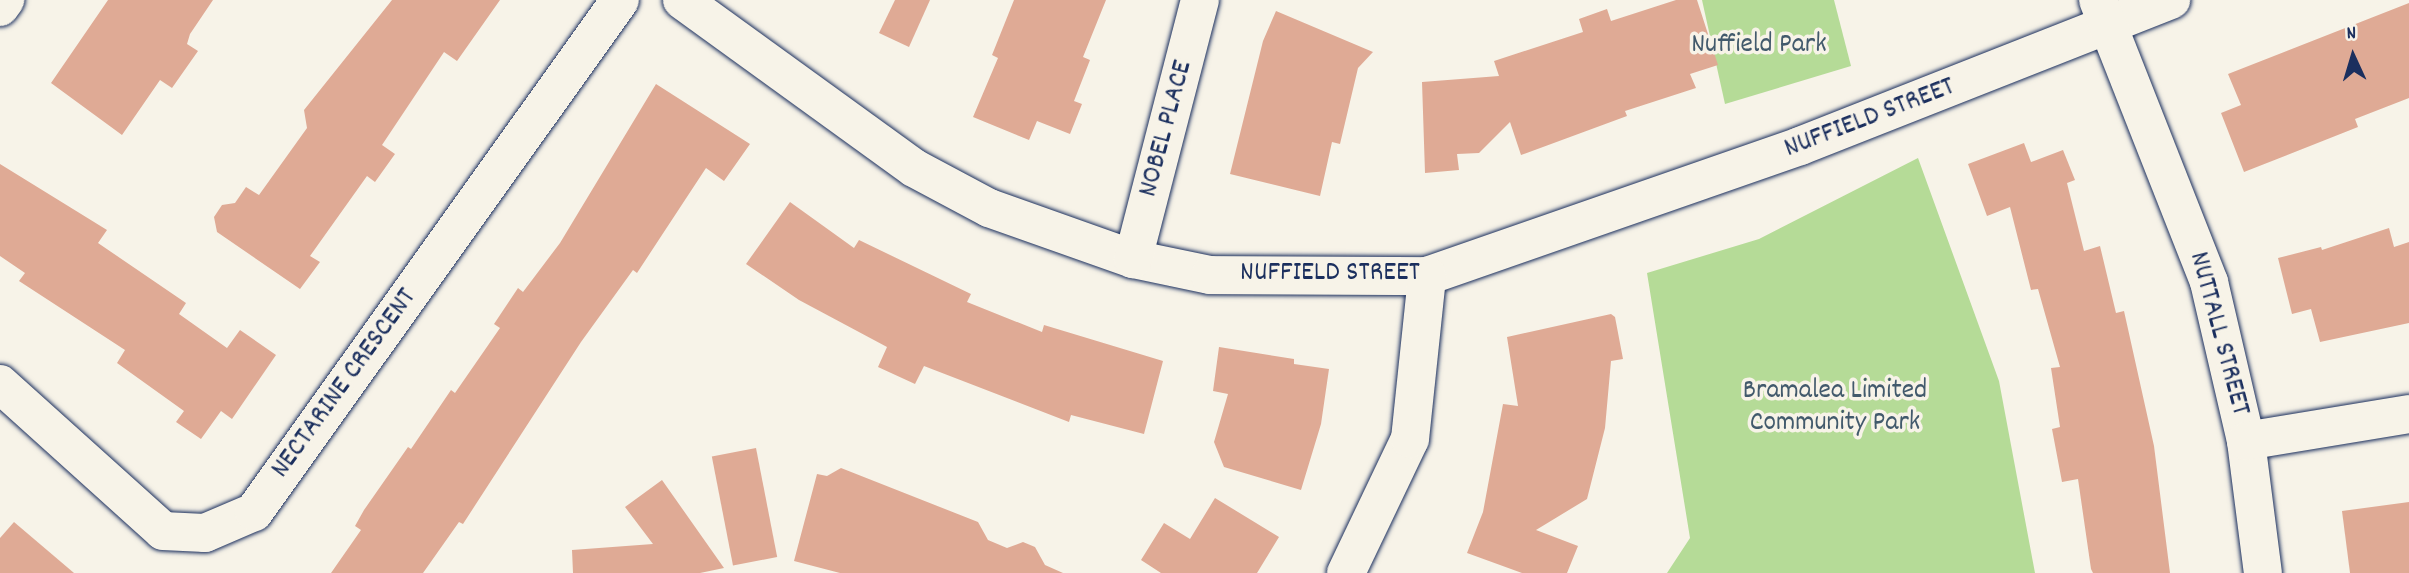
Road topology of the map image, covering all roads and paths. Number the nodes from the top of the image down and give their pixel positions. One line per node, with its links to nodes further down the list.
1 (5, 0): 6 (street)
2 (620, 0): 10 (street, NECTARINE CRESCENT)
3 (682, 0): 8 (street, NUFFIELD STREET)
4 (1200, 0): 8 (street, NOBEL PLACE)
5 (2171, 0): 7 (street, NUFFIELD STREET)
6 (0, 7)
7 (2102, 14): 9 (street, NUFFIELD STREET); 12 (street, NUTTALL STREET)
8 (1133, 259): 9 (street, NUFFIELD STREET)
9 (1427, 276): 13 (street)
10 (0, 384)
11 (2409, 414): 12 (street)
12 (2246, 441): 14 (street, NUTTALL STREET)
13 (1346, 573)
14 (2263, 573)

